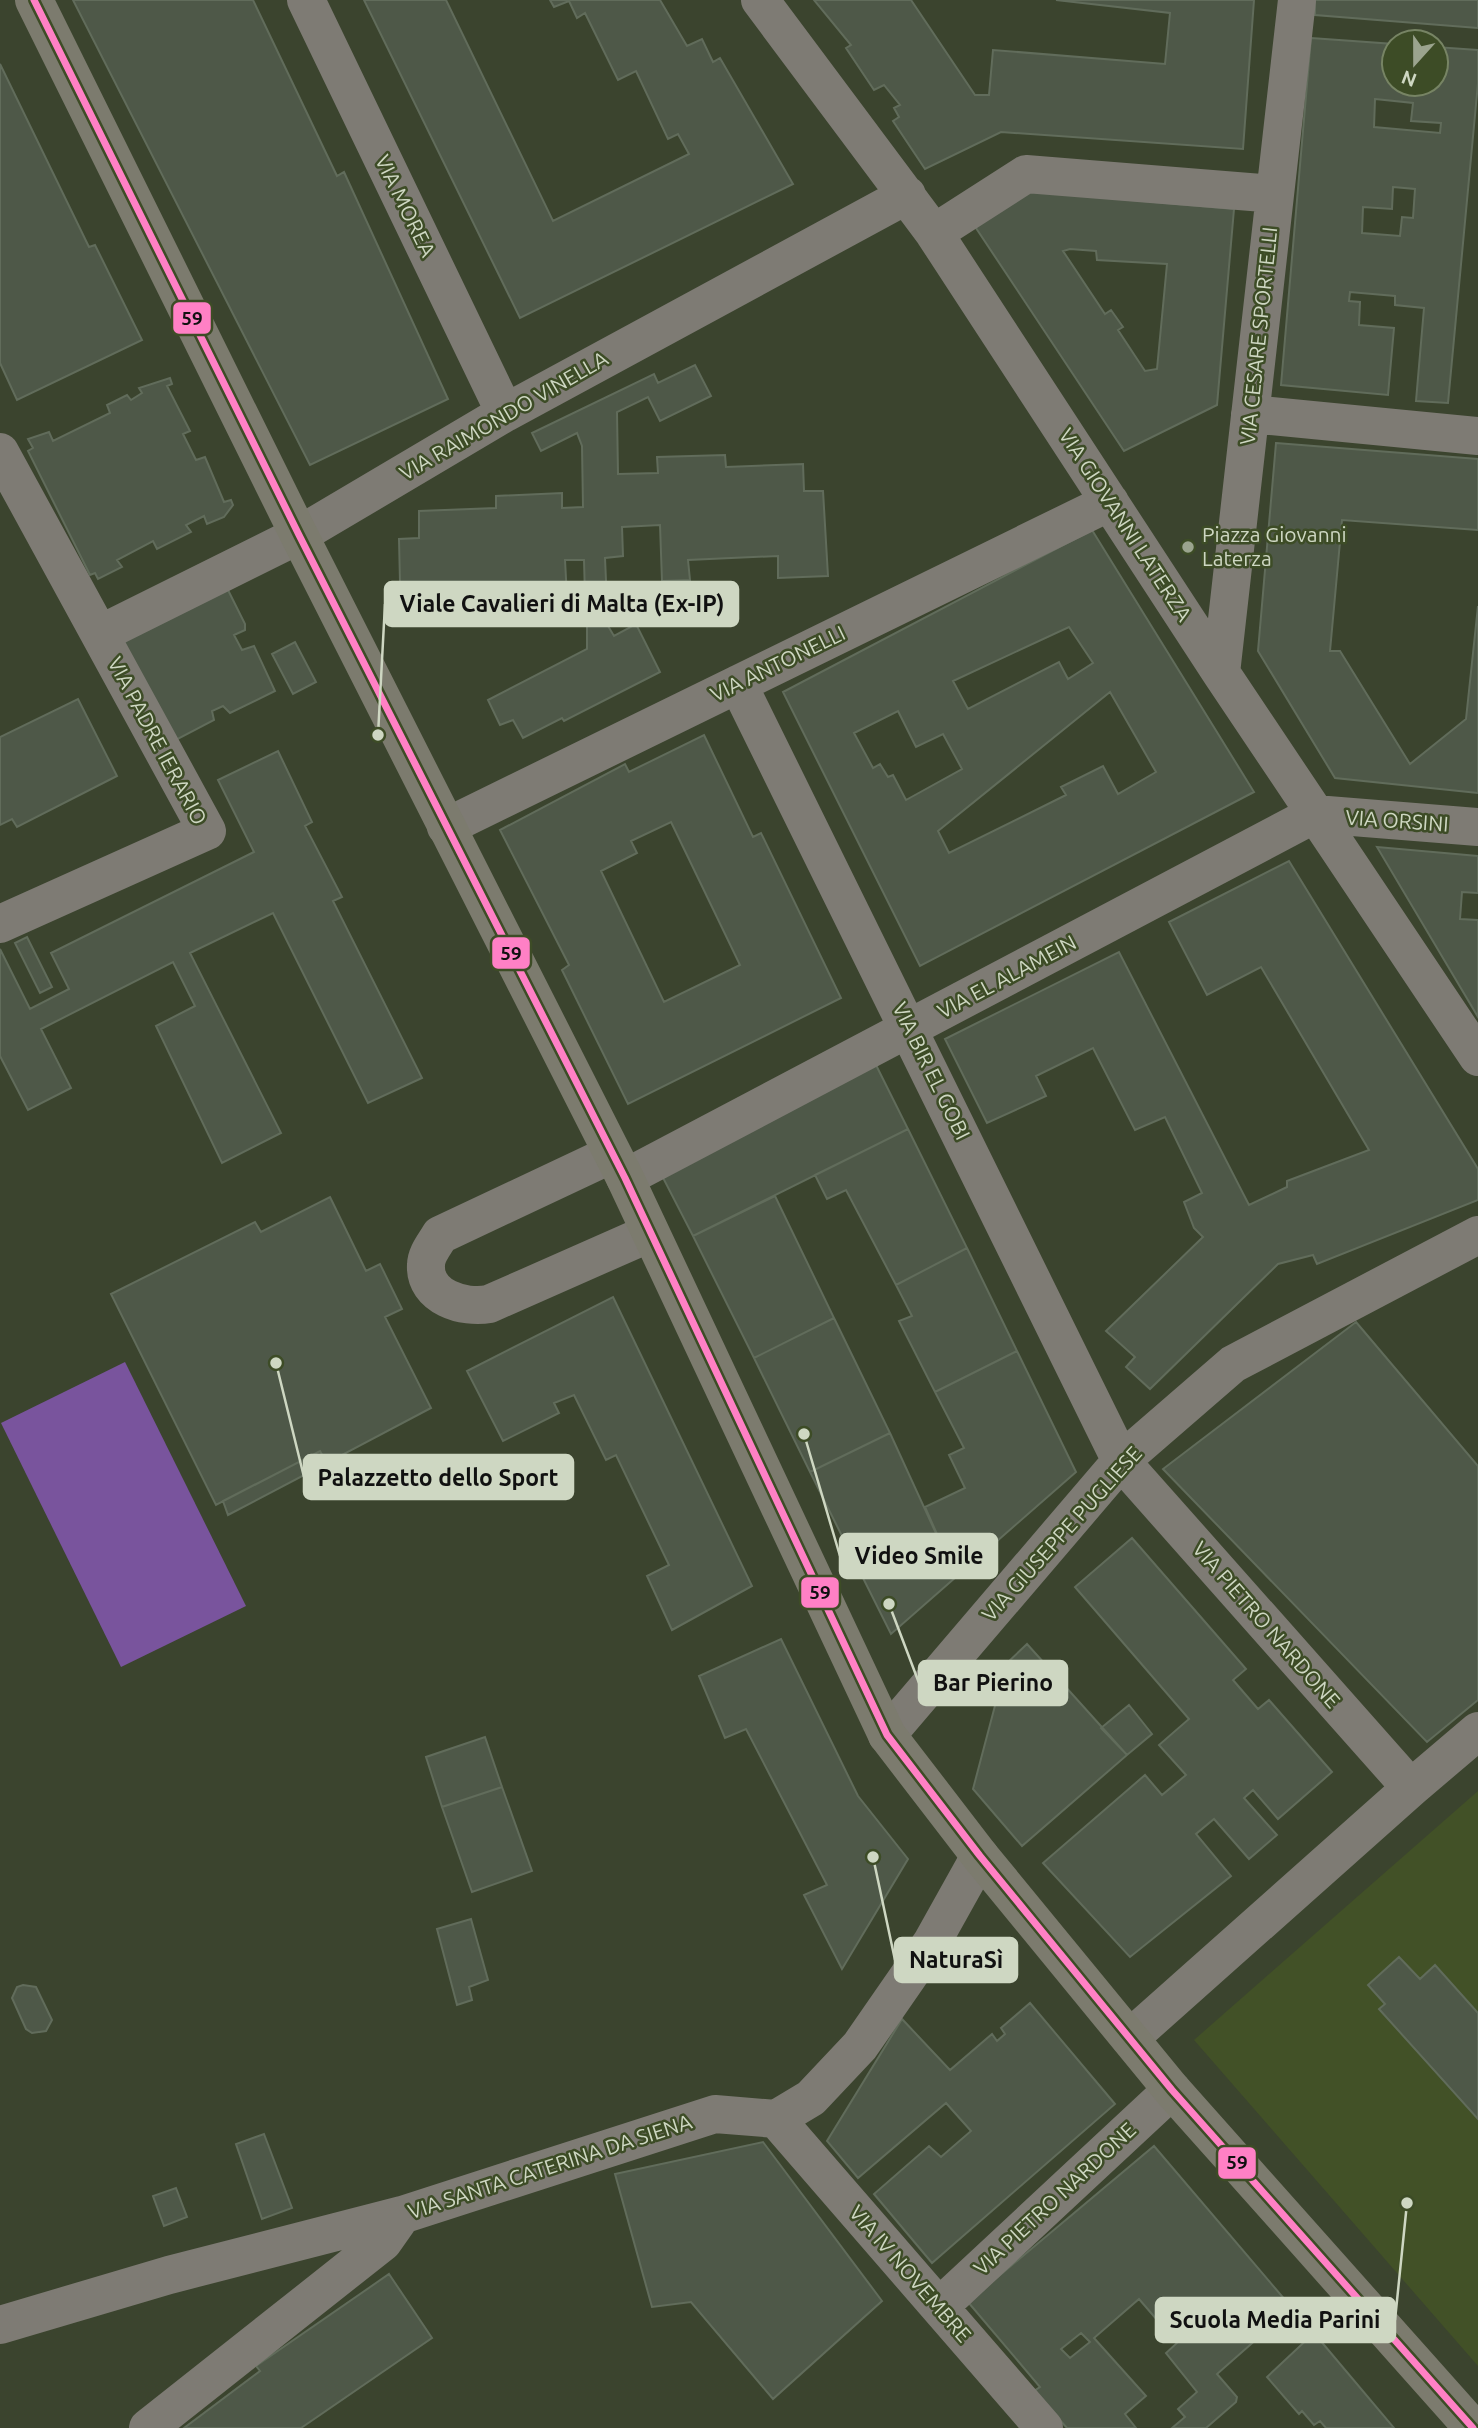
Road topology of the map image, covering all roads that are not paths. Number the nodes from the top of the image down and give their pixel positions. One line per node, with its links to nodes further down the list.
1 (34, 0): 13 (main road)
2 (306, 0): 8 (street, VIA MOREA)
3 (760, 0): 6 (street, VIA GIOVANNI LATERZA)
4 (1297, 0): 5 (street, VIA CESARE SPORTELLI)
5 (1275, 194): 7 (street); 9 (street, VIA CESARE SPORTELLI)
6 (907, 195): 7 (street, VIA GIOVANNI LATERZA); 8 (street, VIA RAIMONDO VINELLA)
7 (934, 233): 12 (street, VIA GIOVANNI LATERZA)
8 (505, 413): 13 (street, VIA RAIMONDO VINELLA)
9 (1250, 414): 10 (street); 15 (street, VIA CESARE SPORTELLI)
10 (1478, 436)
11 (0, 452): 14 (street, VIA PADRE IERARIO)
12 (1110, 502): 15 (street, VIA GIOVANNI LATERZA); 16 (street, VIA ANTONELLI)
13 (299, 535): 14 (street, VIA RAIMONDO VINELLA); 18 (main road)
14 (100, 634): 20 (street, VIA PADRE IERARIO)
15 (1221, 673): 17 (street, VIA GIOVANNI LATERZA)
16 (738, 684): 18 (street, VIA ANTONELLI); 21 (street, VIA BIR EL GOBI)
17 (1315, 814): 19 (street, VIA ORSINI); 21 (street, VIA EL ALAMEIN); 22 (street, VIA GIOVANNI LATERZA)
18 (446, 827): 23 (main road)
19 (1478, 827)
20 (0, 925)
21 (910, 1028): 23 (street, VIA EL ALAMEIN); 26 (street, VIA BIR EL GOBI)
22 (1478, 1057)
23 (619, 1166): 24 (main road); 24 (street, VIA EL ALAMEIN)
24 (650, 1233): 28 (main road)
25 (1478, 1235): 26 (street, VIA GIUSEPPE PUGLIESE)
26 (1121, 1461): 28 (street, VIA GIUSEPPE PUGLIESE); 29 (street, VIA PIETRO NARDONE)
27 (1478, 1731): 29 (street)
28 (887, 1734): 30 (main road)
29 (1411, 1788): 31 (street)
30 (980, 1857): 31 (main road); 33 (street)
31 (1129, 2038): 32 (main road)
32 (1172, 2090): 35 (street, VIA PIETRO NARDONE); 39 (main road)
33 (776, 2119): 34 (street, VIA SANTA CATERINA DA SIENA); 35 (street, VIA IV NOVEMBRE)
34 (402, 2215): 36 (street, VIA SANTA CATERINA DA SIENA); 37 (street)
35 (939, 2307): 38 (street, VIA IV NOVEMBRE)
36 (0, 2325)
37 (148, 2428)
38 (1044, 2428)
39 (1473, 2428)

